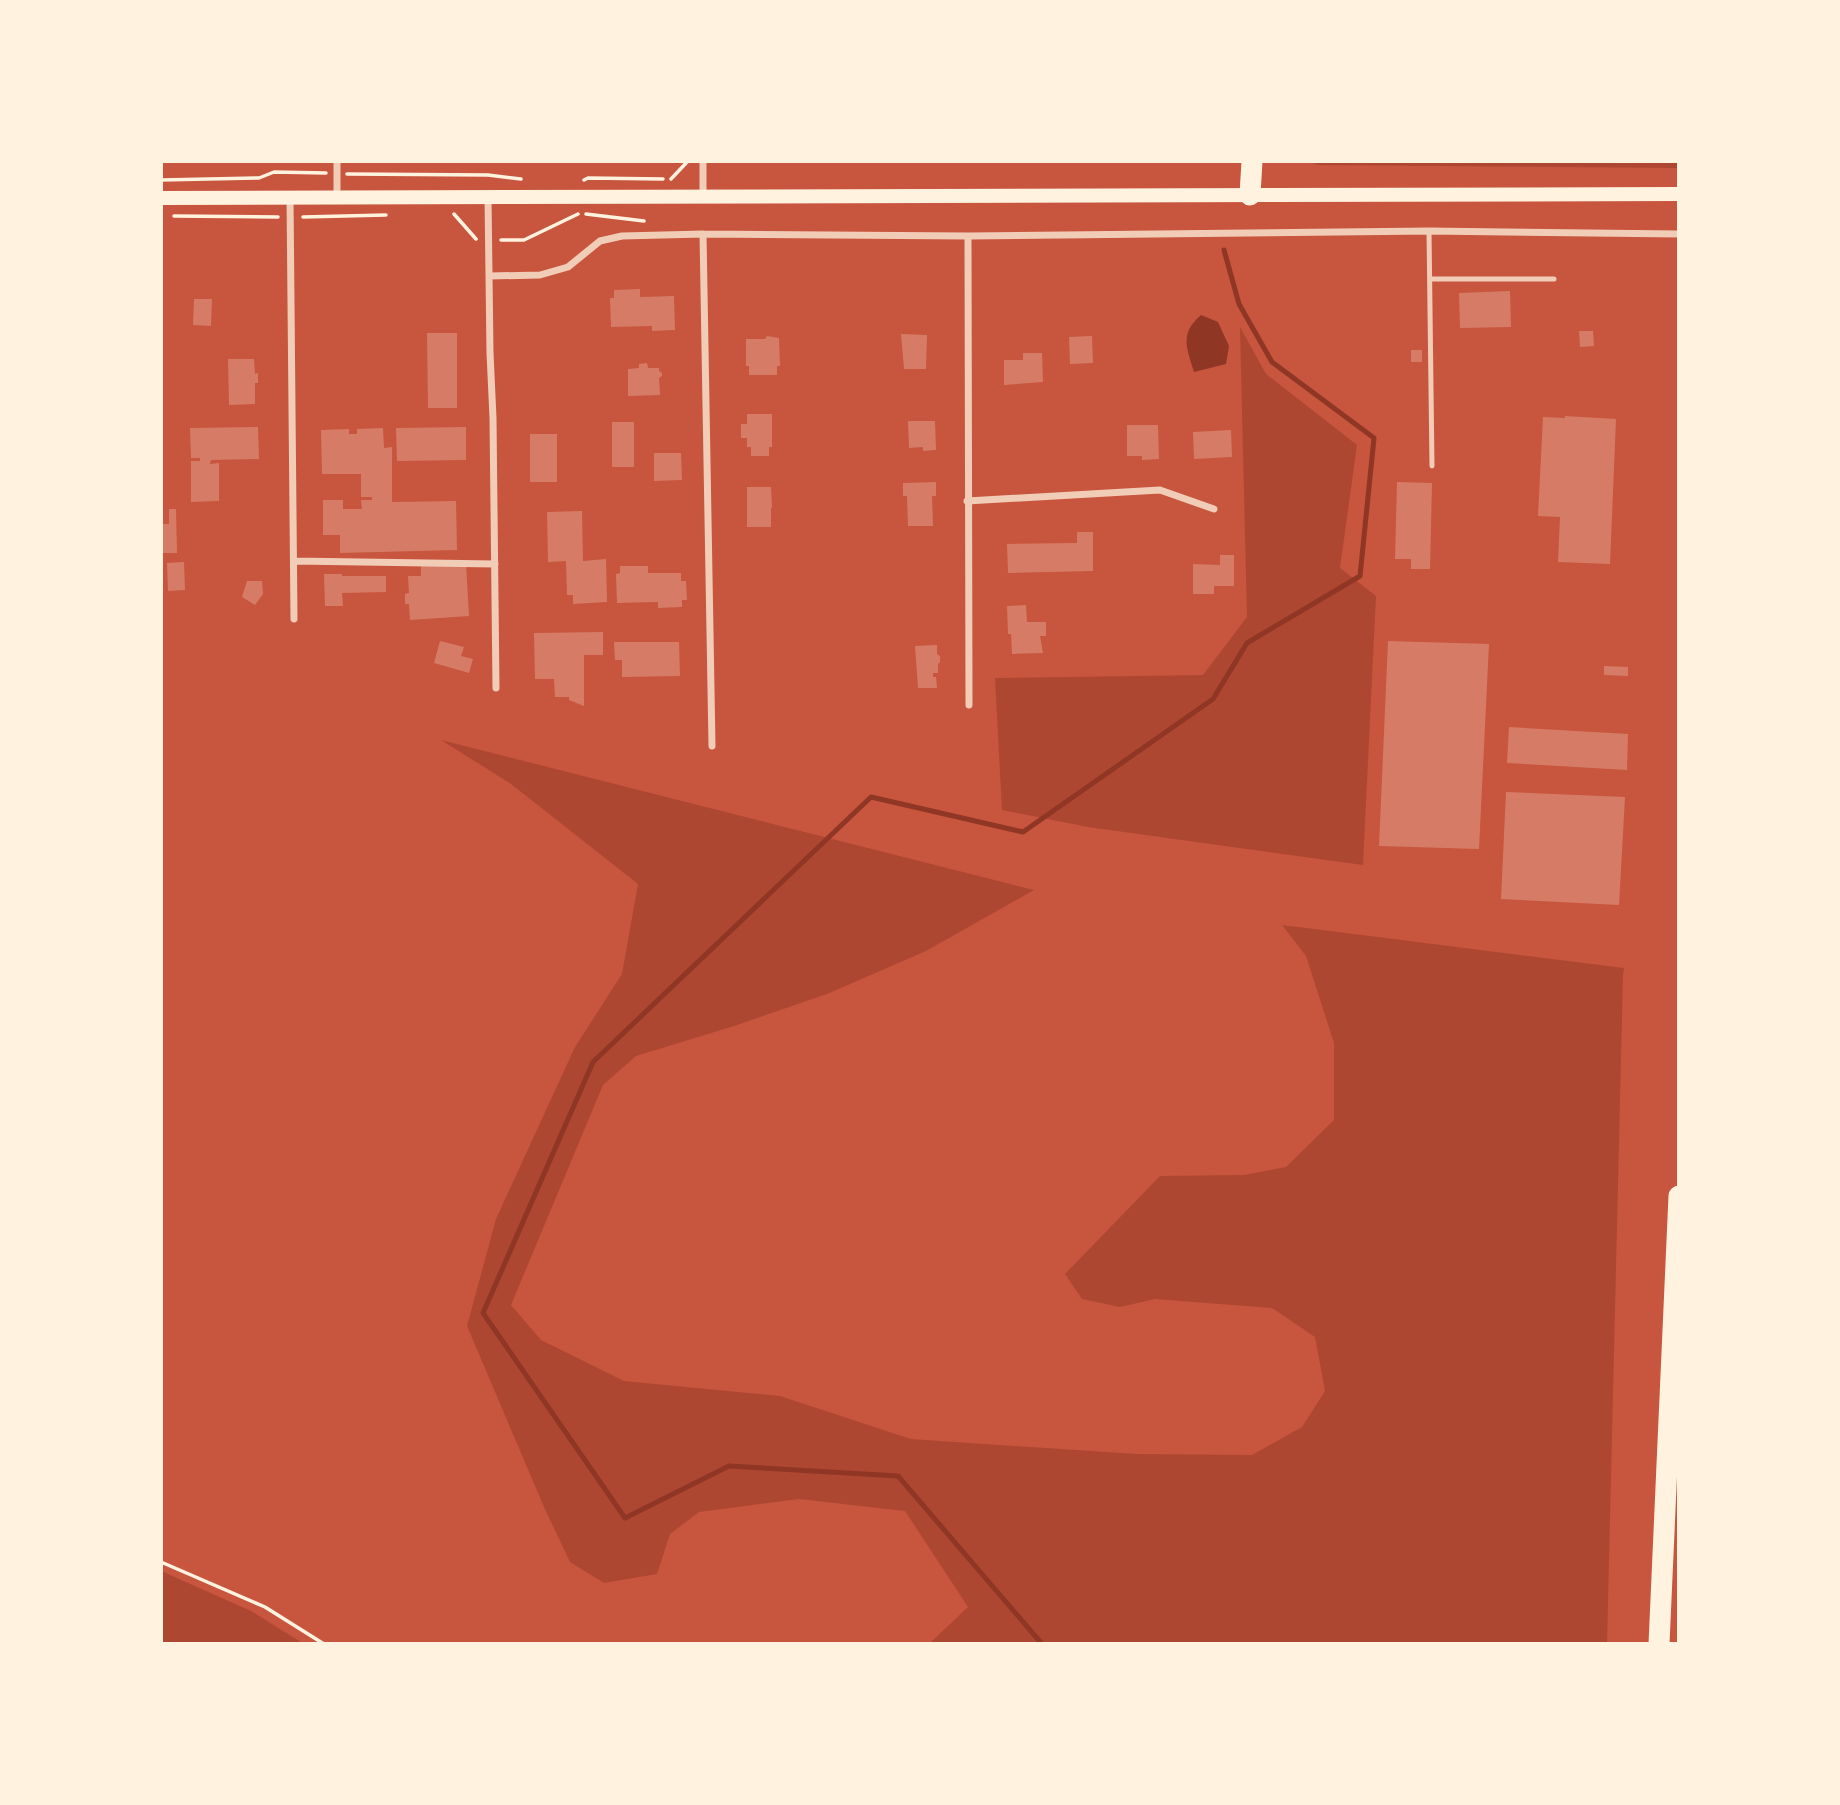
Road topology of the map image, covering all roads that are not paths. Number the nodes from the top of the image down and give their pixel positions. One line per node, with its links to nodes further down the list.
1 (337, 161): 7 (street)
2 (703, 161): 9 (street)
3 (1252, 161): 5 (highway)
4 (1679, 194): 5 (main road)
5 (1250, 195): 9 (main road)
6 (290, 197): 7 (main road); 10 (main road); 21 (street)
7 (337, 197): 8 (main road)
8 (488, 197): 9 (main road); 15 (street)
9 (703, 197)
10 (161, 198)
11 (1429, 231): 13 (street); 14 (street); 16 (lane)
12 (703, 234): 14 (street); 15 (street); 26 (street)
13 (1679, 234)
14 (968, 236): 19 (street)
15 (489, 276): 22 (street)
16 (1431, 279): 17 (lane); 18 (lane)
17 (1554, 279)
18 (1432, 466)
19 (967, 501): 20 (street); 25 (street)
20 (1214, 509)
21 (294, 561): 22 (street); 23 (street)
22 (495, 564): 24 (street)
23 (294, 619)
24 (496, 688)
25 (969, 705)
26 (712, 746)
27 (1679, 1196): 28 (highway)
28 (1659, 1644)

